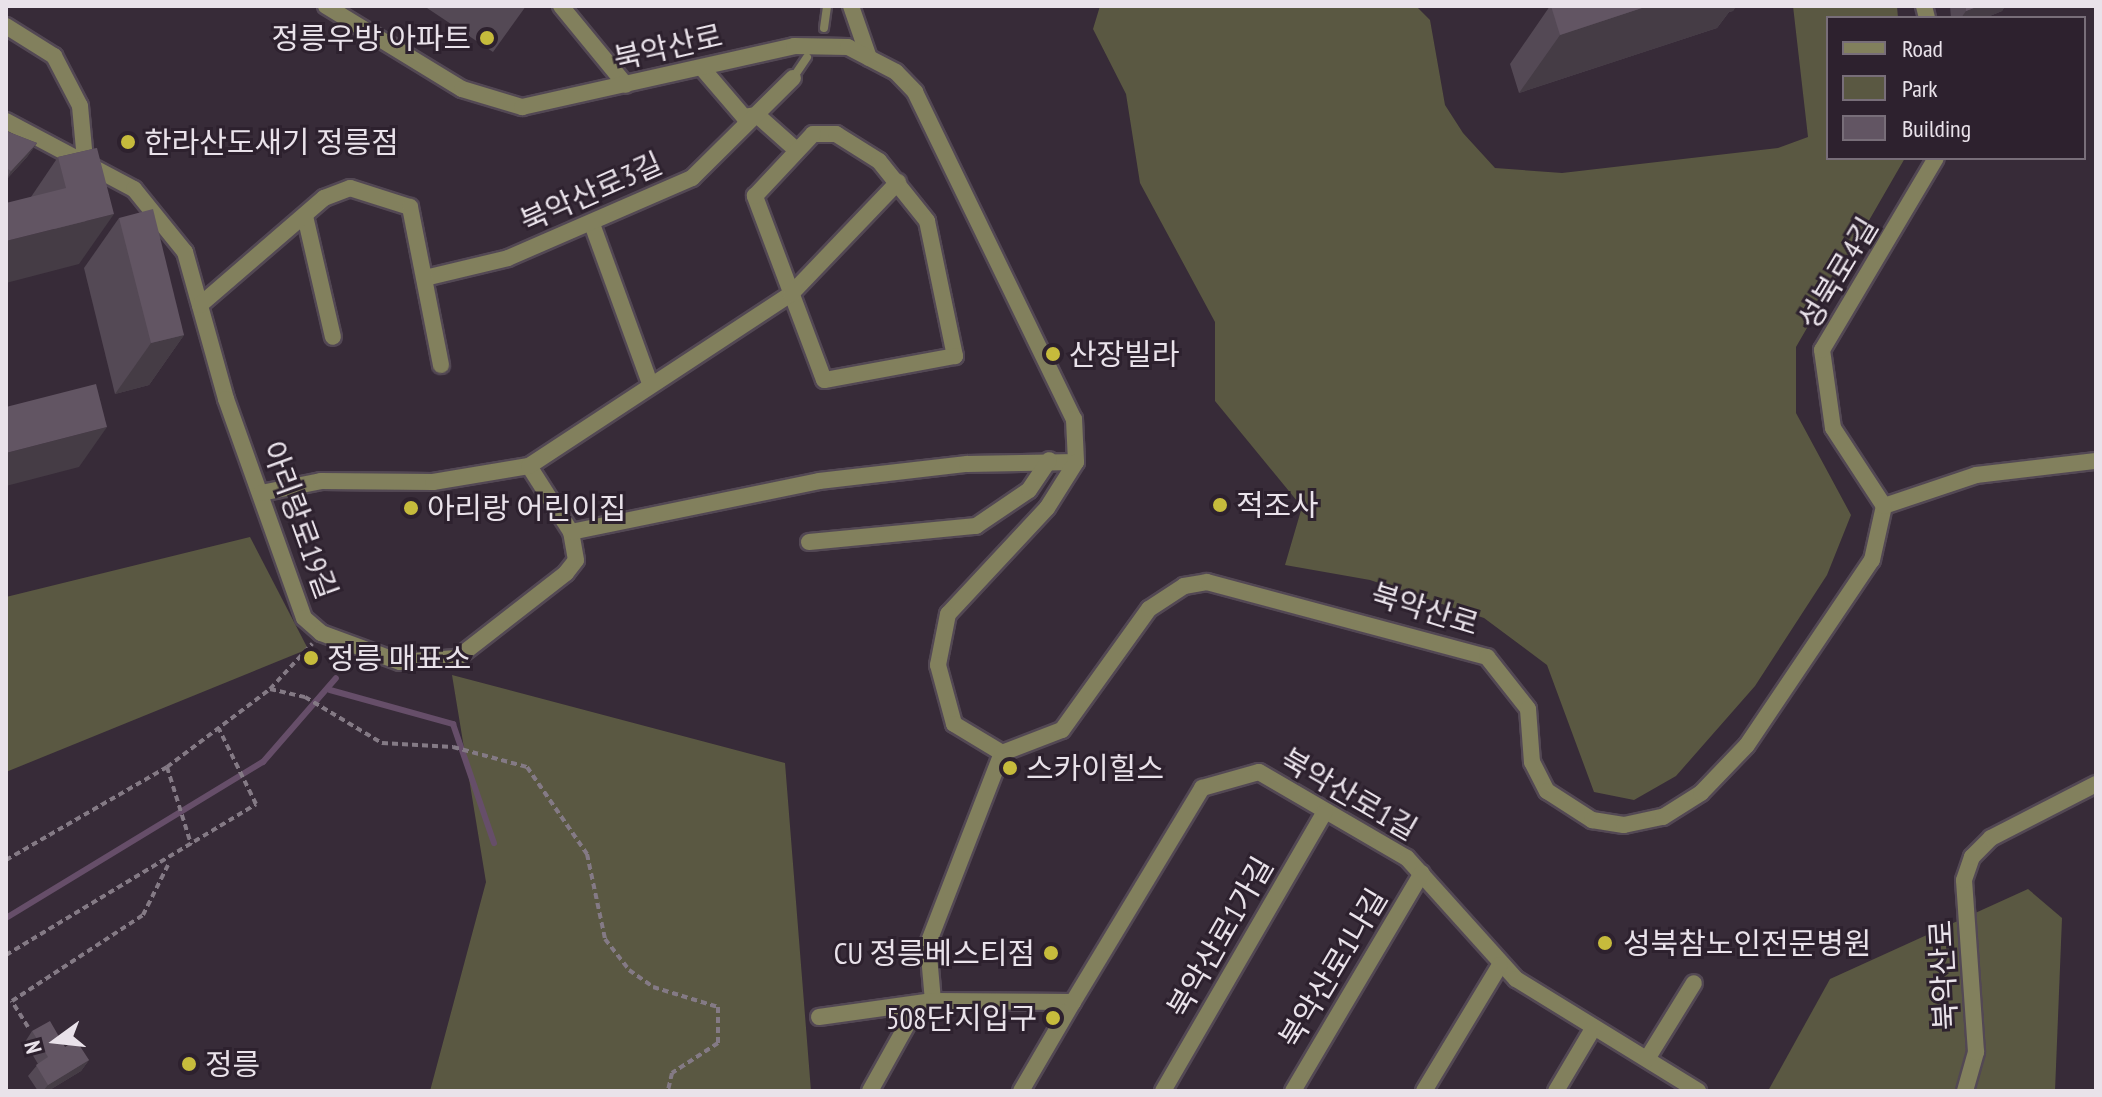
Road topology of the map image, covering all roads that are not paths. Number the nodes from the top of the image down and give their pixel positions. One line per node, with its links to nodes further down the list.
1 (326, 6): 11 (street, 북악산로)
2 (561, 6): 11 (street)
3 (827, 6): 6 (lane)
4 (852, 6): 8 (street)
5 (6, 26): 15 (street)
6 (824, 28)
7 (807, 57): 10 (lane, 북악산로3길)
8 (869, 58): 9 (street, 북악산로); 28 (street, 북악산로)
9 (702, 68): 11 (street, 북악산로); 12 (street)
10 (793, 78): 12 (street, 북악산로3길)
11 (626, 85)
12 (757, 115): 14 (street); 19 (street, 북악산로3길)
13 (6, 121): 15 (street, 아리랑로19길)
14 (794, 148): 17 (street); 21 (street)
15 (85, 160): 22 (street, 아리랑로19길)
16 (1935, 160): 31 (street, 성북로4길)
17 (898, 182): 21 (street); 21 (street)
18 (305, 216): 20 (street); 22 (street); 23 (street)
19 (592, 224): 20 (street, 북악산로3길); 25 (street)
20 (425, 278): 24 (street)
21 (791, 294): 25 (street)
22 (200, 305): 30 (street, 아리랑로19길)
23 (333, 337)
24 (441, 365)
25 (650, 383): 29 (street)
26 (1049, 460): 28 (street); 32 (street); 33 (street)
27 (2096, 461): 31 (street)
28 (1076, 462): 34 (street)
29 (529, 466): 30 (street); 32 (street)
30 (261, 493): 32 (street, 아리랑로19길)
31 (1884, 506): 34 (street, 북악산로)
32 (571, 532)
33 (809, 542)
34 (1002, 753): 40 (street)
35 (2096, 784): 53 (street, 북악산로)
36 (1325, 811): 37 (street, 북악산로1길); 41 (street, 북악산로1길); 48 (street, 북악산로1가길)
37 (1422, 873): 38 (street, 북악산로1길); 49 (street, 북악산로1나길)
38 (1500, 965): 44 (street, 북악산로1길); 50 (street)
39 (1694, 983): 45 (street)
40 (933, 1001): 41 (street); 42 (street)
41 (1073, 1002): 47 (street, 북악산로1길)
42 (908, 1005): 43 (street); 46 (street)
43 (819, 1017)
44 (1594, 1027): 45 (street, 북악산로1길); 51 (street)
45 (1647, 1059): 52 (street, 북악산로1길)
46 (870, 1091)
47 (1021, 1091)
48 (1163, 1091)
49 (1293, 1091)
50 (1424, 1091)
51 (1556, 1091)
52 (1698, 1091)
53 (1965, 1091)

